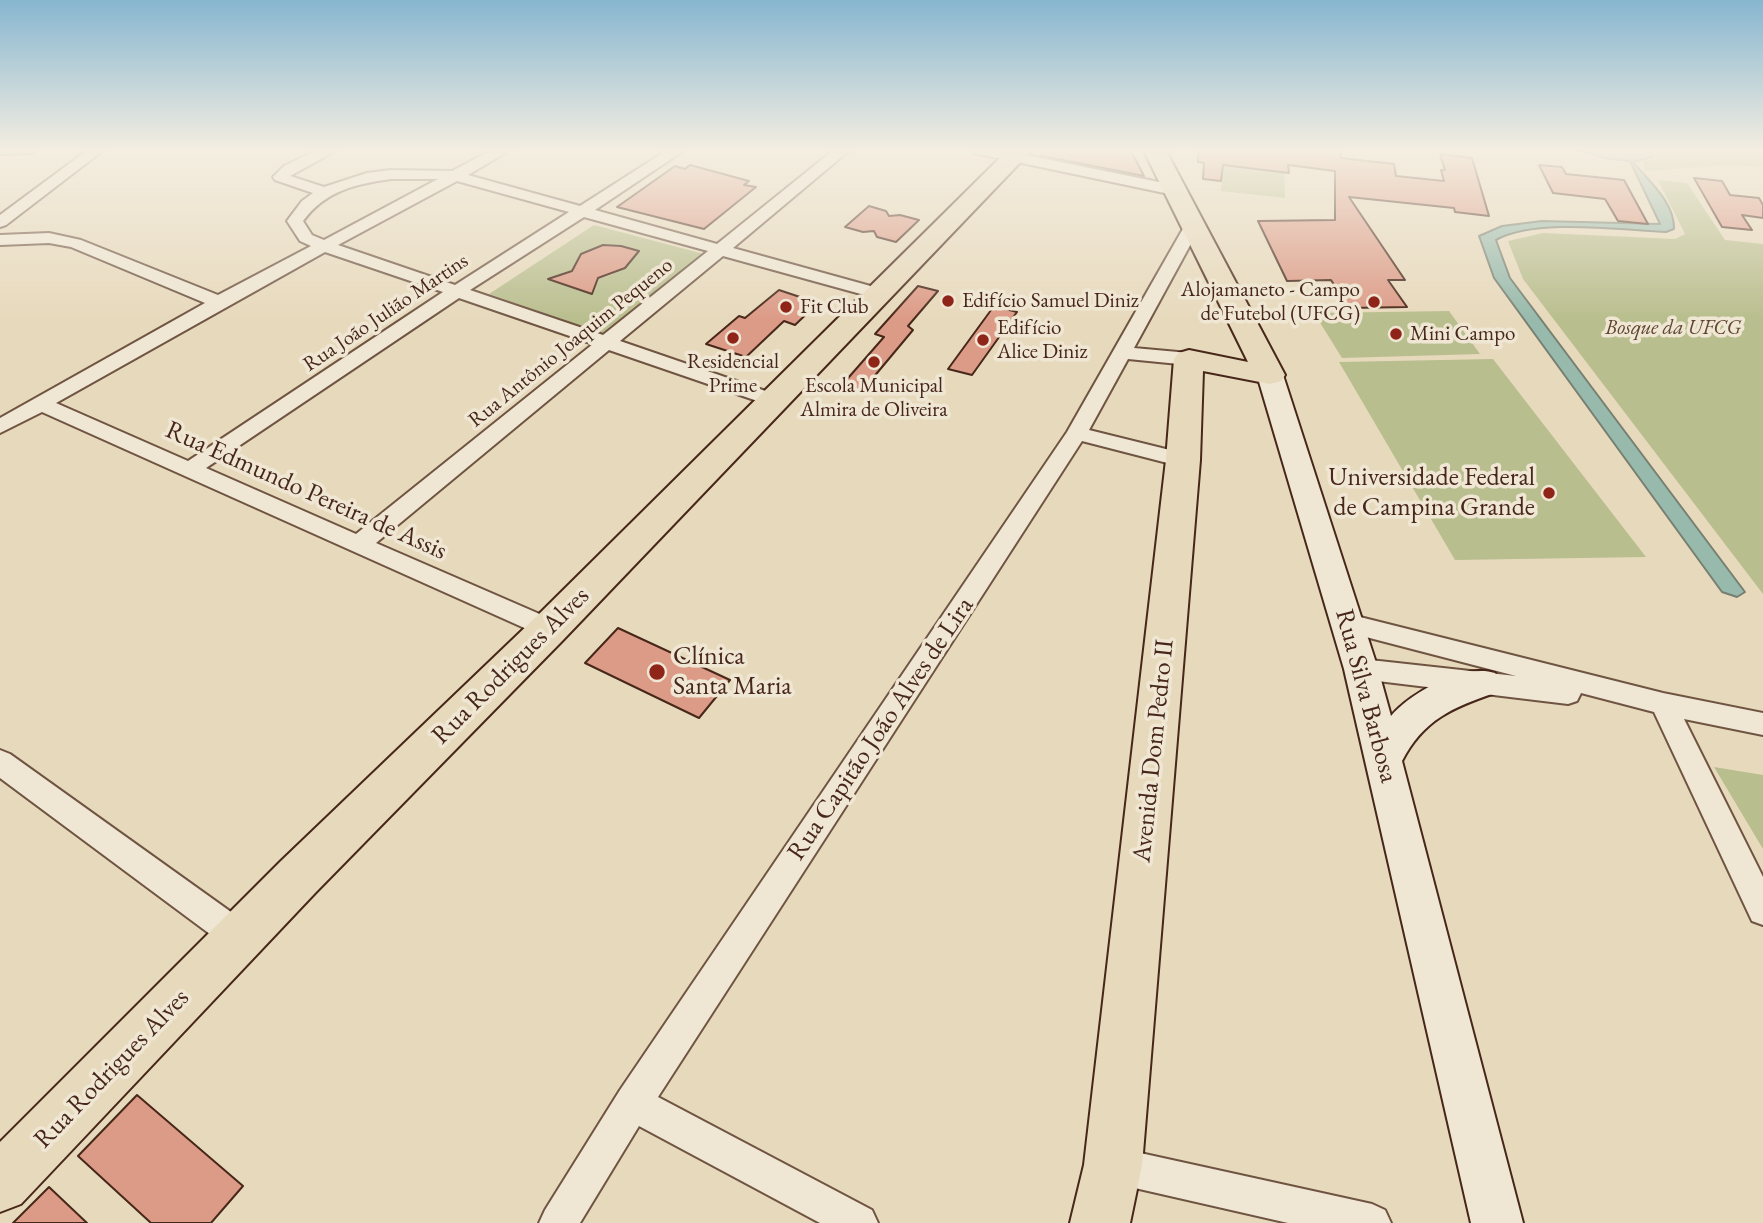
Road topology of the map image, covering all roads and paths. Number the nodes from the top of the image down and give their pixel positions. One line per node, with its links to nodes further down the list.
1 (21, 206): 10 (street)
2 (306, 206): 13 (street)
3 (400, 206): 13 (street)
4 (558, 206): 9 (street)
5 (591, 206): 9 (street, Rua João Julião Martins)
6 (776, 206): 14 (street, Rua Antônio Joaquim Pequeno)
7 (966, 206): 16 (main road, Rua Rodrigues Alves)
8 (1182, 206): 11 (main road, Rua Silva Barbosa)
9 (581, 213): 14 (street); 15 (street, Rua João Julião Martins)
10 (0, 222)
11 (1192, 226): 19 (street, Rua Capitão João Alves de Lira); 21 (main road, Rua Silva Barbosa)
12 (0, 240): 17 (street)
13 (325, 246): 15 (street); 17 (street)
14 (724, 250): 16 (street); 18 (street, Rua Antônio Joaquim Pequeno)
15 (457, 291): 18 (street); 27 (street, Rua João Julião Martins)
16 (879, 294): 22 (main road, Rua Rodrigues Alves)
17 (219, 302): 23 (street)
18 (604, 343): 22 (street); 28 (street, Rua Antônio Joaquim Pequeno)
19 (1124, 353): 20 (street); 25 (street, Rua Capitão João Alves de Lira)
20 (1189, 359): 21 (main road); 26 (main road, Avenida Dom Pedro II)
21 (1270, 375): 29 (main road, Rua Silva Barbosa)
22 (776, 401): 30 (main road, Rua Rodrigues Alves)
23 (41, 404): 24 (street); 27 (street, Rua Edmundo Pereira de Assis)
24 (0, 427)
25 (1077, 433): 26 (street); 39 (street, Rua Capitão João Alves de Lira)
26 (1183, 460): 40 (main road, Avenida Dom Pedro II)
27 (190, 469): 28 (street, Rua Edmundo Pereira de Assis)
28 (358, 545): 30 (street, Rua Edmundo Pereira de Assis)
29 (1348, 623): 31 (main road, Rua Silva Barbosa); 33 (street)
30 (549, 629): 38 (main road, Rua Rodrigues Alves)
31 (1361, 669): 32 (street); 35 (main road, Rua Silva Barbosa)
32 (1482, 683): 33 (street); 35 (main road)
33 (1663, 704): 34 (street); 37 (street)
34 (1763, 724)
35 (1384, 760): 46 (main road, Rua Silva Barbosa)
36 (0, 762): 38 (street)
37 (1763, 910)
38 (241, 938): 41 (main road, Rua Rodrigues Alves)
39 (633, 1103): 42 (street, Rua Capitão João Alves de Lira); 43 (street)
40 (1113, 1165): 44 (main road, Avenida Dom Pedro II); 45 (street)
41 (0, 1183)
42 (558, 1223)
43 (859, 1223)
44 (1100, 1223)
45 (1372, 1223)
46 (1497, 1223)

